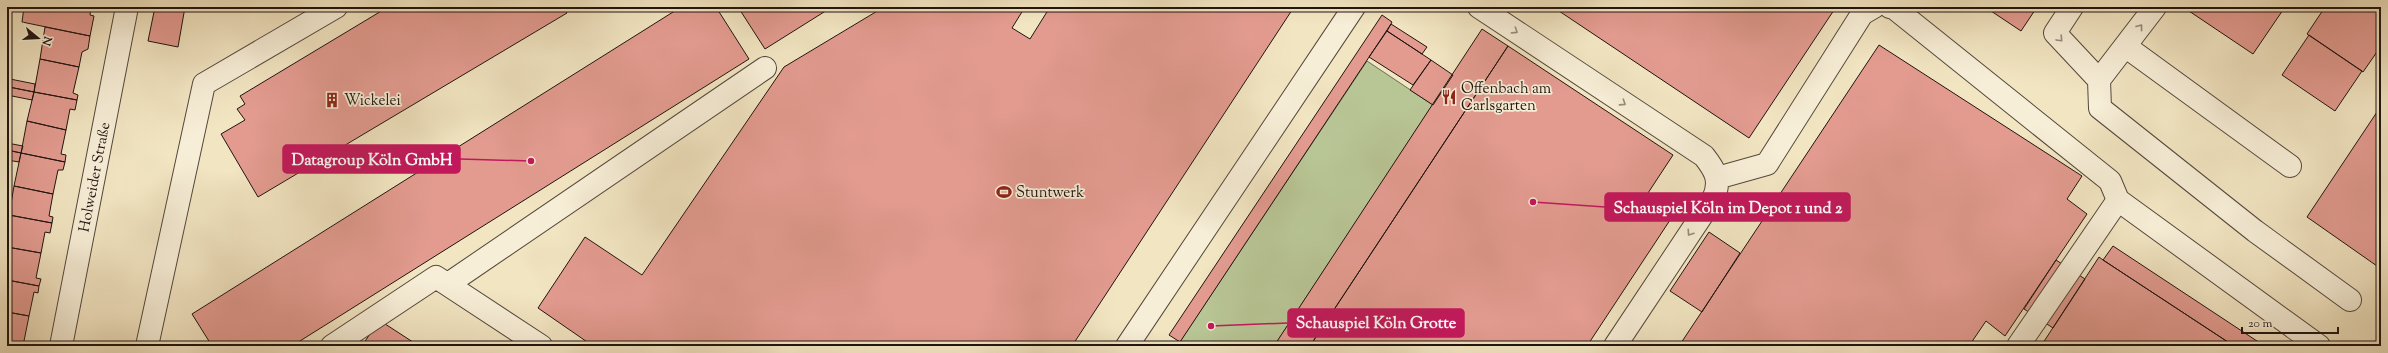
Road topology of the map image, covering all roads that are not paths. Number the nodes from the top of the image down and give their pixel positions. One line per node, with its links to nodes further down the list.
1 (127, 7): 17 (street, Holweider Straße)
2 (336, 7): 18 (street)
3 (1354, 7): 21 (street)
4 (1874, 7): 13 (street)
5 (1890, 7): 14 (street)
6 (2072, 7): 11 (street, one-way to 11)
7 (2155, 7): 9 (street, one-way to 7)
8 (1481, 8): 13 (street, one-way to 13)
9 (2125, 46): 11 (street); 12 (street)
10 (765, 68): 15 (street)
11 (2099, 80): 16 (street)
12 (2290, 166)
13 (1717, 178): 22 (street, one-way to 22)
14 (2118, 200): 23 (street); 24 (street)
15 (448, 284): 19 (street); 20 (street)
16 (2350, 300)
17 (61, 346)
18 (147, 346)
19 (332, 346)
20 (541, 346)
21 (1127, 346)
22 (1615, 346)
23 (2018, 346)
24 (2319, 346)

